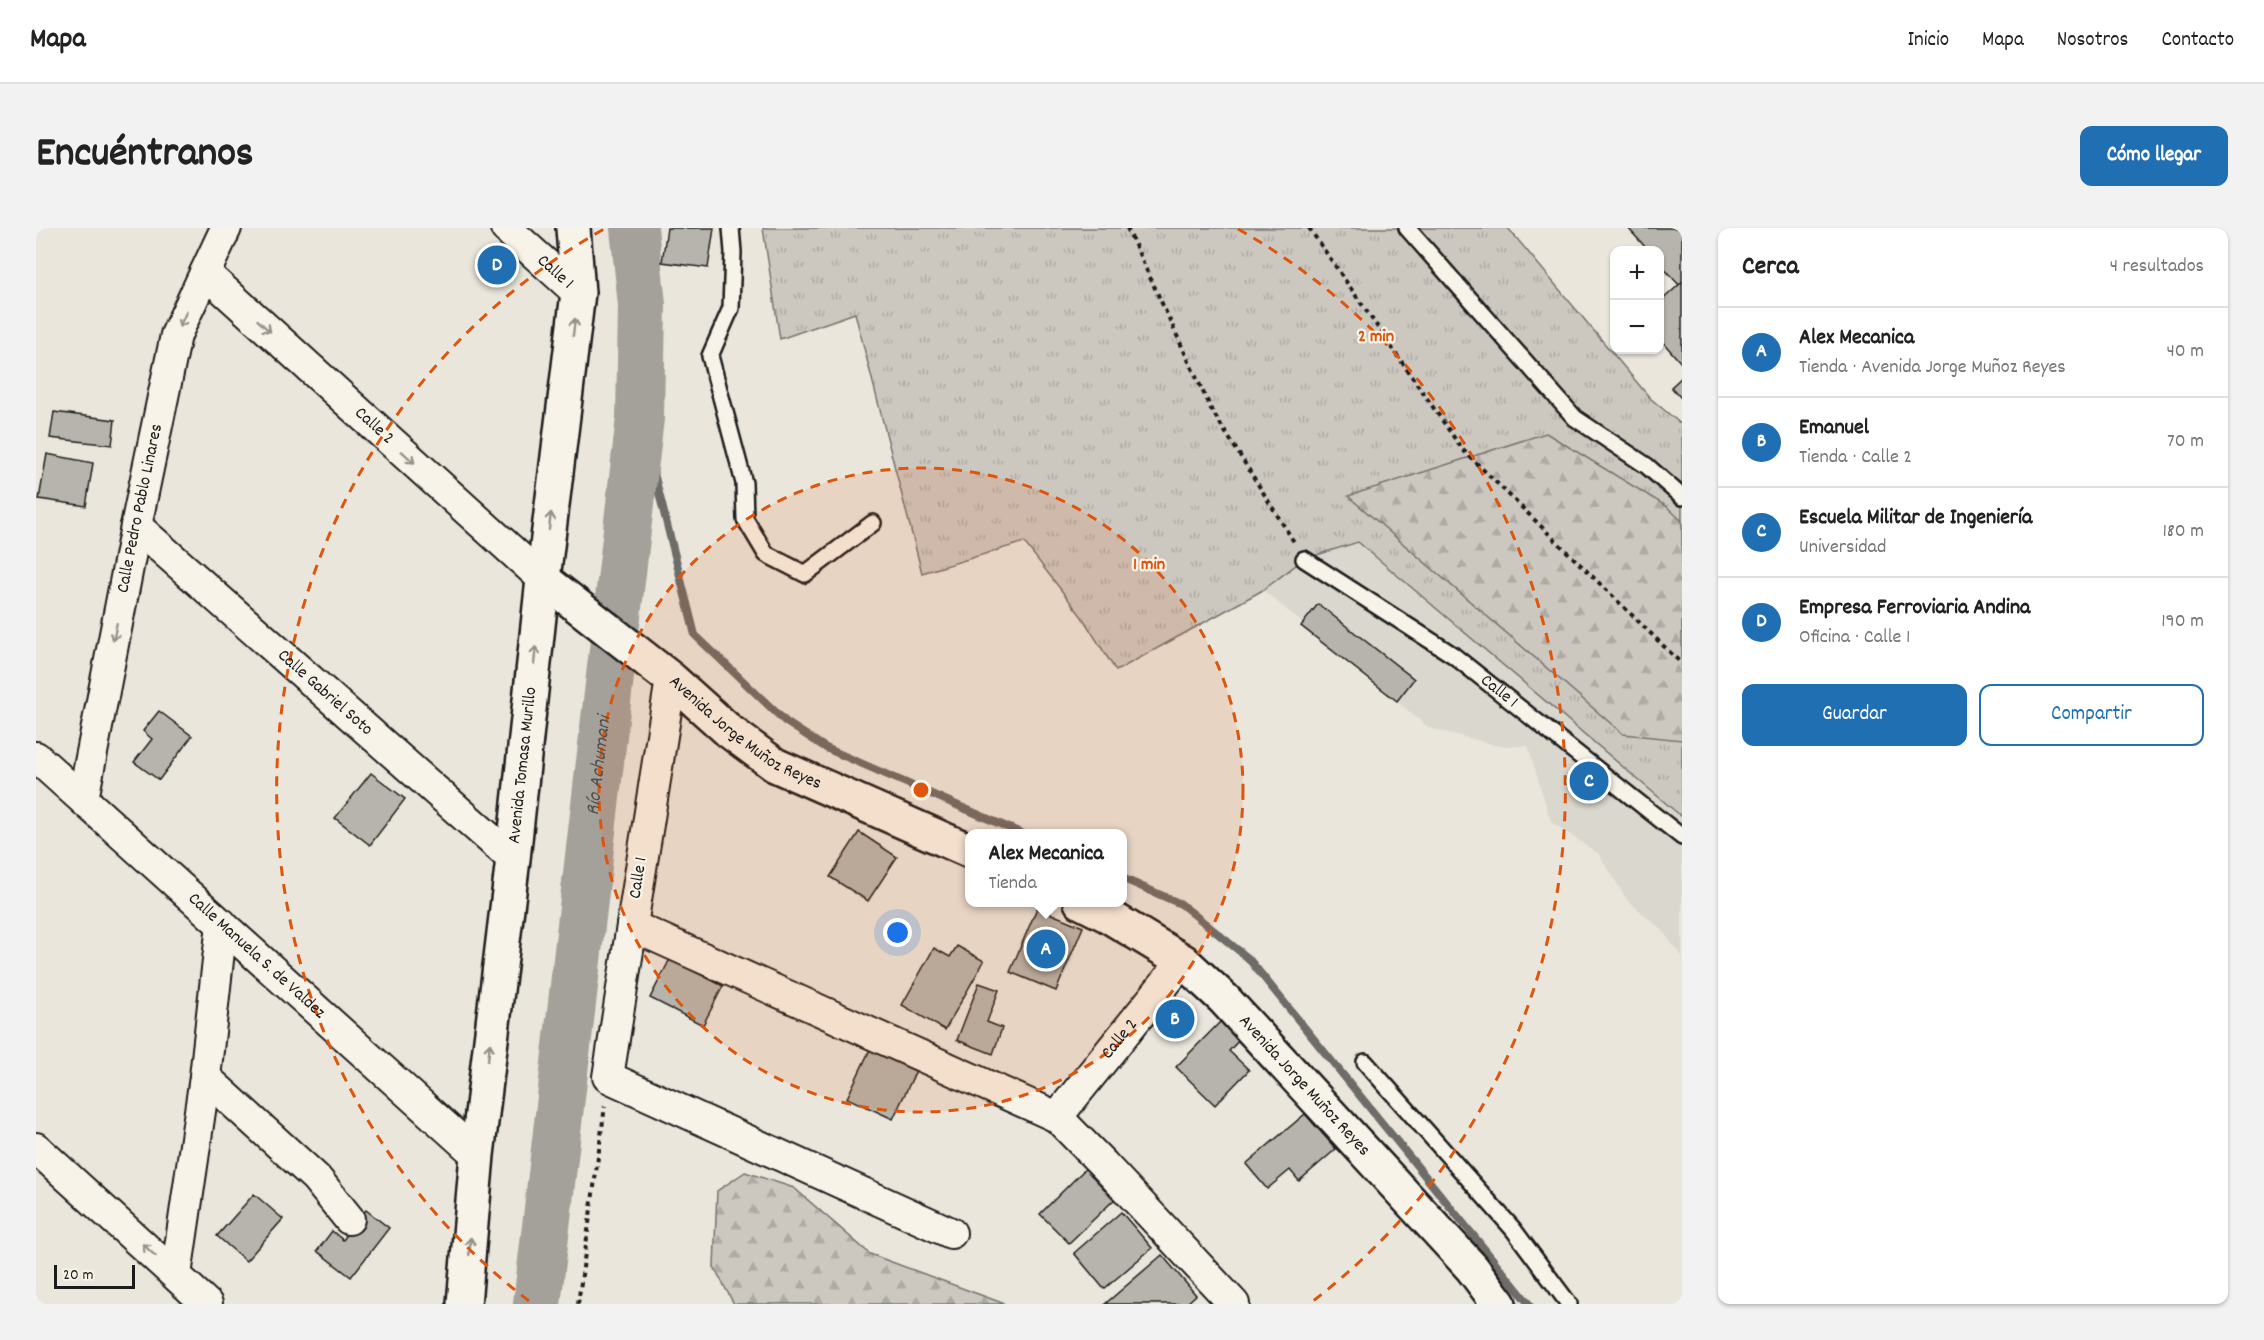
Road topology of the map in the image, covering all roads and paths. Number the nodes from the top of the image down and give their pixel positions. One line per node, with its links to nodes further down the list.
1 (226, 228): 8 (street, Calle Pedro Pablo Linares)
2 (506, 228): 9 (street, Calle 1)
3 (573, 228): 9 (main road, Avenida Tomasa Murillo)
4 (731, 228): 11 (lane)
5 (1127, 228): 13 (path)
6 (1309, 228): 15 (path)
7 (1407, 228): 10 (lane)
8 (205, 273): 12 (street, Calle Pedro Pablo Linares, one-way to 12); 14 (street, Calle 2, one-way to 14)
9 (578, 293): 14 (main road, Avenida Tomasa Murillo, one-way to 9)
10 (1682, 497)
11 (873, 523)
12 (136, 526): 18 (street, Calle Pedro Pablo Linares, one-way to 18); 21 (street, Calle Gabriel Soto)
13 (1304, 559): 19 (lane, Calle 1)
14 (543, 579): 16 (main road, Avenida Jorge Muñoz Reyes); 21 (main road, Avenida Tomasa Murillo, one-way to 14)
15 (1682, 664)
16 (659, 671): 20 (main road, Avenida Jorge Muñoz Reyes); 24 (street, Calle 1)
17 (36, 757): 18 (street, Calle Manuela S. de Valdez)
18 (83, 799): 23 (street, Calle Manuela S. de Valdez)
19 (1682, 837)
20 (965, 849)
21 (513, 859): 31 (main road, Avenida Tomasa Murillo, one-way to 21)
22 (1090, 907): 25 (main road, Avenida Jorge Muñoz Reyes)
23 (222, 924): 27 (street); 31 (street, Calle Manuela S. de Valdez)
24 (632, 926): 28 (street, Calle 1); 29 (street)
25 (1183, 961): 29 (street, Calle 2); 39 (main road, Avenida Jorge Muñoz Reyes)
26 (1365, 1062): 40 (lane)
27 (205, 1077): 32 (street); 34 (street)
28 (608, 1077): 33 (street); 37 (path)
29 (1057, 1117): 38 (street)
30 (36, 1148): 34 (street, one-way to 30)
31 (477, 1155): 36 (main road, Avenida Tomasa Murillo, one-way to 31)
32 (349, 1219)
33 (951, 1233)
34 (176, 1275): 35 (street)
35 (207, 1304)
36 (464, 1304)
37 (578, 1304)
38 (1234, 1304)
39 (1499, 1304)
40 (1569, 1304)

